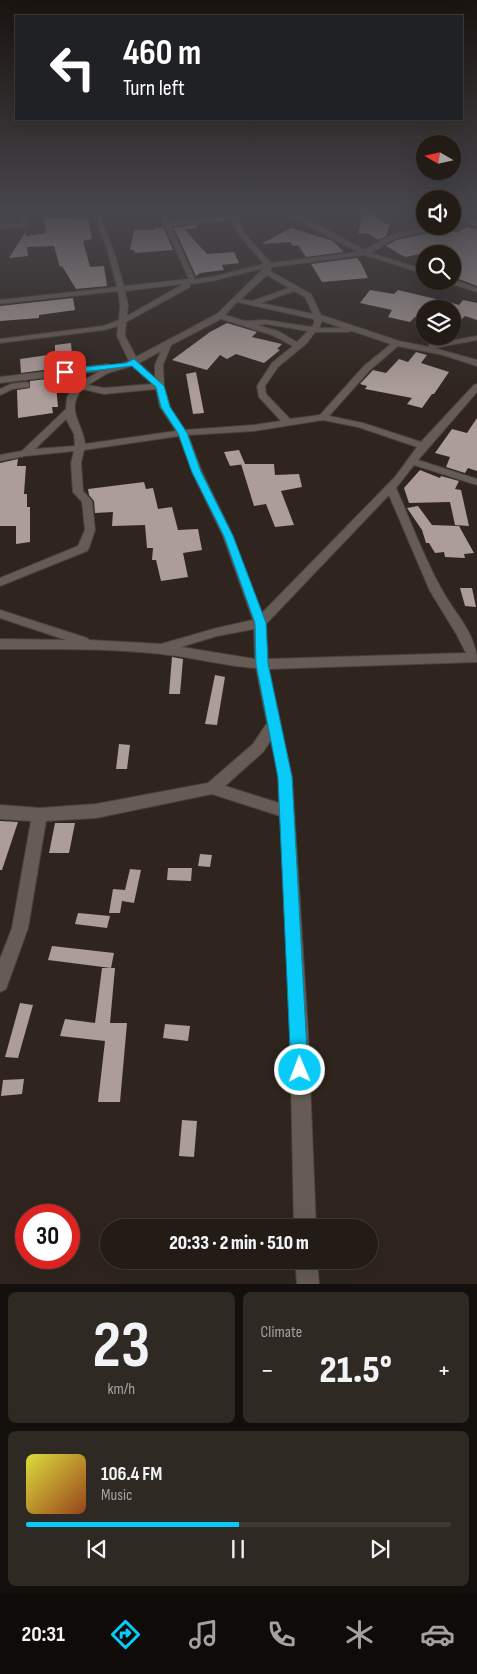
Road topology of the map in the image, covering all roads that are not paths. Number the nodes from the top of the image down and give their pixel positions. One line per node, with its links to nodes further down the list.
1 (116, 272): 11 (street)
2 (189, 272): 6 (street)
3 (253, 272): 6 (street)
4 (265, 272): 13 (street)
5 (272, 272): 10 (street)
6 (193, 281): 11 (street); 19 (street)
7 (477, 283): 9 (street)
8 (461, 284): 9 (street)
9 (464, 285): 12 (street)
10 (296, 288): 15 (street); 16 (street); 18 (street)
11 (121, 289): 14 (street); 19 (street)
12 (477, 290)
13 (236, 300): 15 (street); 17 (street)
14 (0, 302)
15 (253, 303): 16 (street); 17 (street)
16 (291, 310): 18 (street); 21 (street)
17 (220, 316): 20 (street); 29 (street)
18 (318, 316): 23 (street); 24 (street)
19 (123, 320): 22 (street); 25 (street)
20 (247, 323): 21 (street); 26 (street)
21 (278, 324): 23 (street); 26 (street)
22 (97, 330): 25 (street); 28 (street)
23 (313, 330): 24 (street); 31 (street)
24 (363, 331): 30 (street)
25 (121, 333): 33 (street)
26 (275, 333): 31 (street)
27 (477, 338): 32 (street)
28 (0, 341)
29 (168, 343): 33 (street); 41 (street)
30 (397, 343): 32 (street); 46 (street)
31 (298, 346): 47 (street)
32 (420, 348): 34 (street)
33 (131, 363): 35 (street); 40 (street); 41 (street)
34 (477, 363)
35 (65, 372): 36 (street); 38 (street)
36 (21, 378): 37 (street); 39 (street); 42 (street)
37 (0, 380)
38 (52, 380): 39 (street); 40 (street)
39 (41, 382): 42 (street)
40 (80, 386): 41 (street); 45 (street)
41 (160, 386): 48 (street)
42 (10, 387): 44 (street)
43 (477, 388): 49 (street)
44 (0, 392)
45 (71, 410): 50 (street); 51 (street)
46 (323, 417): 47 (street); 49 (street)
47 (288, 423): 48 (street)
48 (182, 433): 50 (street); 58 (street)
49 (423, 446): 53 (street)
50 (80, 448): 51 (street); 56 (street)
51 (25, 453): 52 (street)
52 (0, 458)
53 (413, 462): 54 (street); 55 (street)
54 (477, 482)
55 (390, 488): 58 (street); 62 (street)
56 (0, 582)
57 (0, 614): 60 (street)
58 (260, 623): 61 (street); 63 (street)
59 (0, 644): 60 (street)
60 (95, 645): 61 (street)
61 (163, 649): 63 (street)
62 (476, 657): 63 (street)
63 (262, 664): 64 (street)
64 (275, 722): 65 (street); 67 (street)
65 (212, 788): 67 (street); 68 (street)
66 (0, 812): 68 (street)
67 (287, 812): 70 (street)
68 (40, 815): 69 (street)
69 (0, 983)
70 (305, 1219)
71 (307, 1269): 72 (street)
72 (308, 1284)

